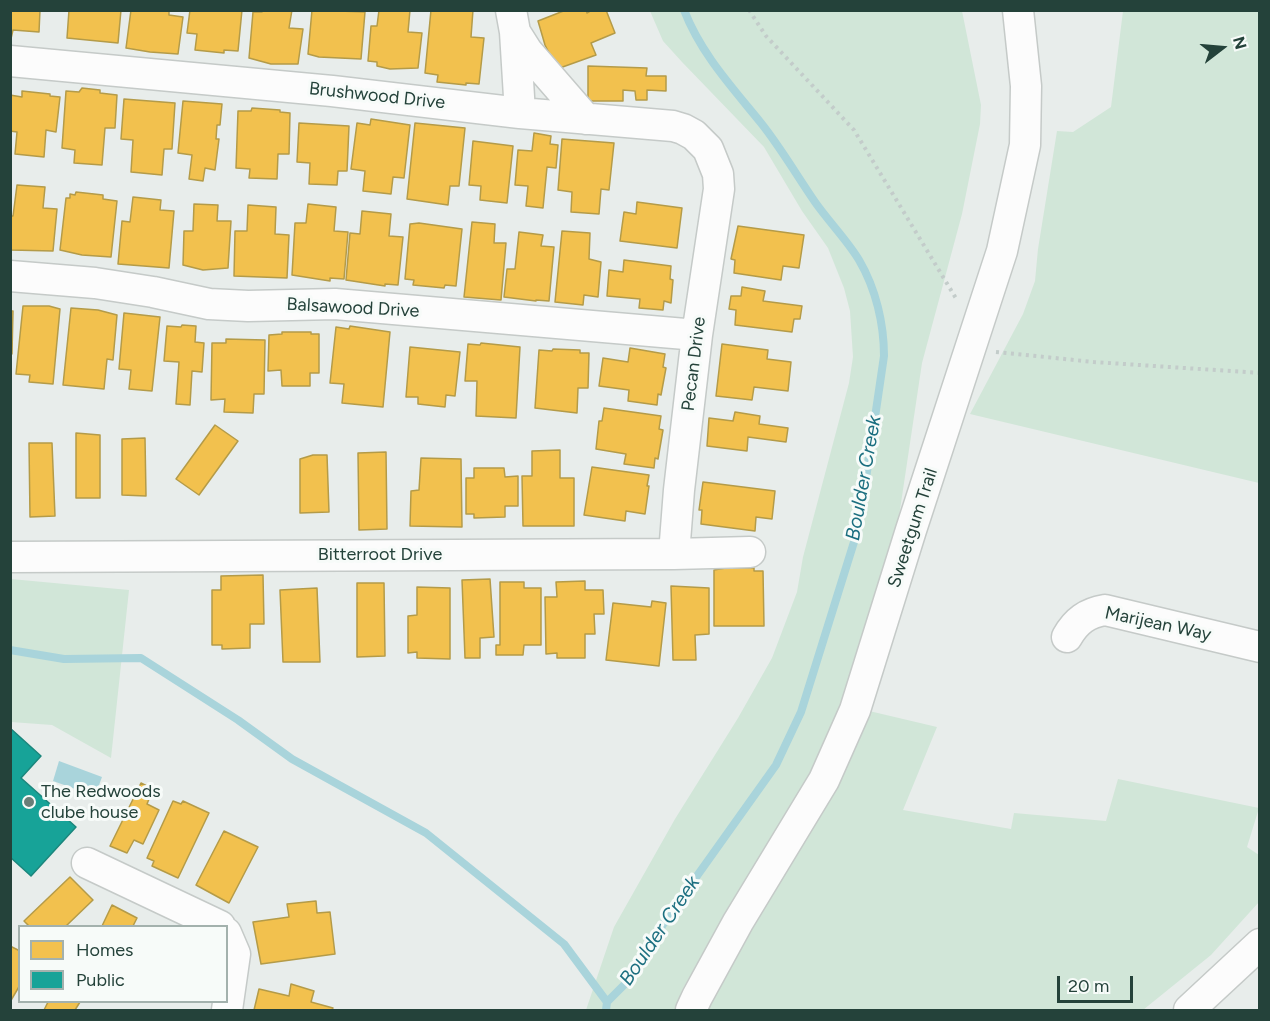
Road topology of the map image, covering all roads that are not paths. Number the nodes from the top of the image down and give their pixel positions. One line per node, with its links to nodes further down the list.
1 (1018, 10): 19 (street, Sweetgum Trail)
2 (513, 21): 4 (street); 5 (street)
3 (10, 61): 4 (street, Brushwood Drive)
4 (520, 113): 5 (street, Brushwood Drive)
5 (586, 118): 6 (street, Brushwood Drive)
6 (718, 174): 8 (street, Pecan Drive)
7 (10, 276): 8 (street, Balsawood Drive)
8 (697, 335): 10 (street, Pecan Drive)
9 (750, 552): 10 (street, Bitterroot Drive)
10 (674, 554): 11 (street, Bitterroot Drive)
11 (10, 557)
12 (1067, 637): 13 (street, Marijean Way)
13 (1260, 647)
14 (87, 863): 15 (street)
15 (216, 925)
16 (228, 938): 18 (street)
17 (1260, 944): 20 (street)
18 (227, 1011)
19 (691, 1011)
20 (1189, 1011)

